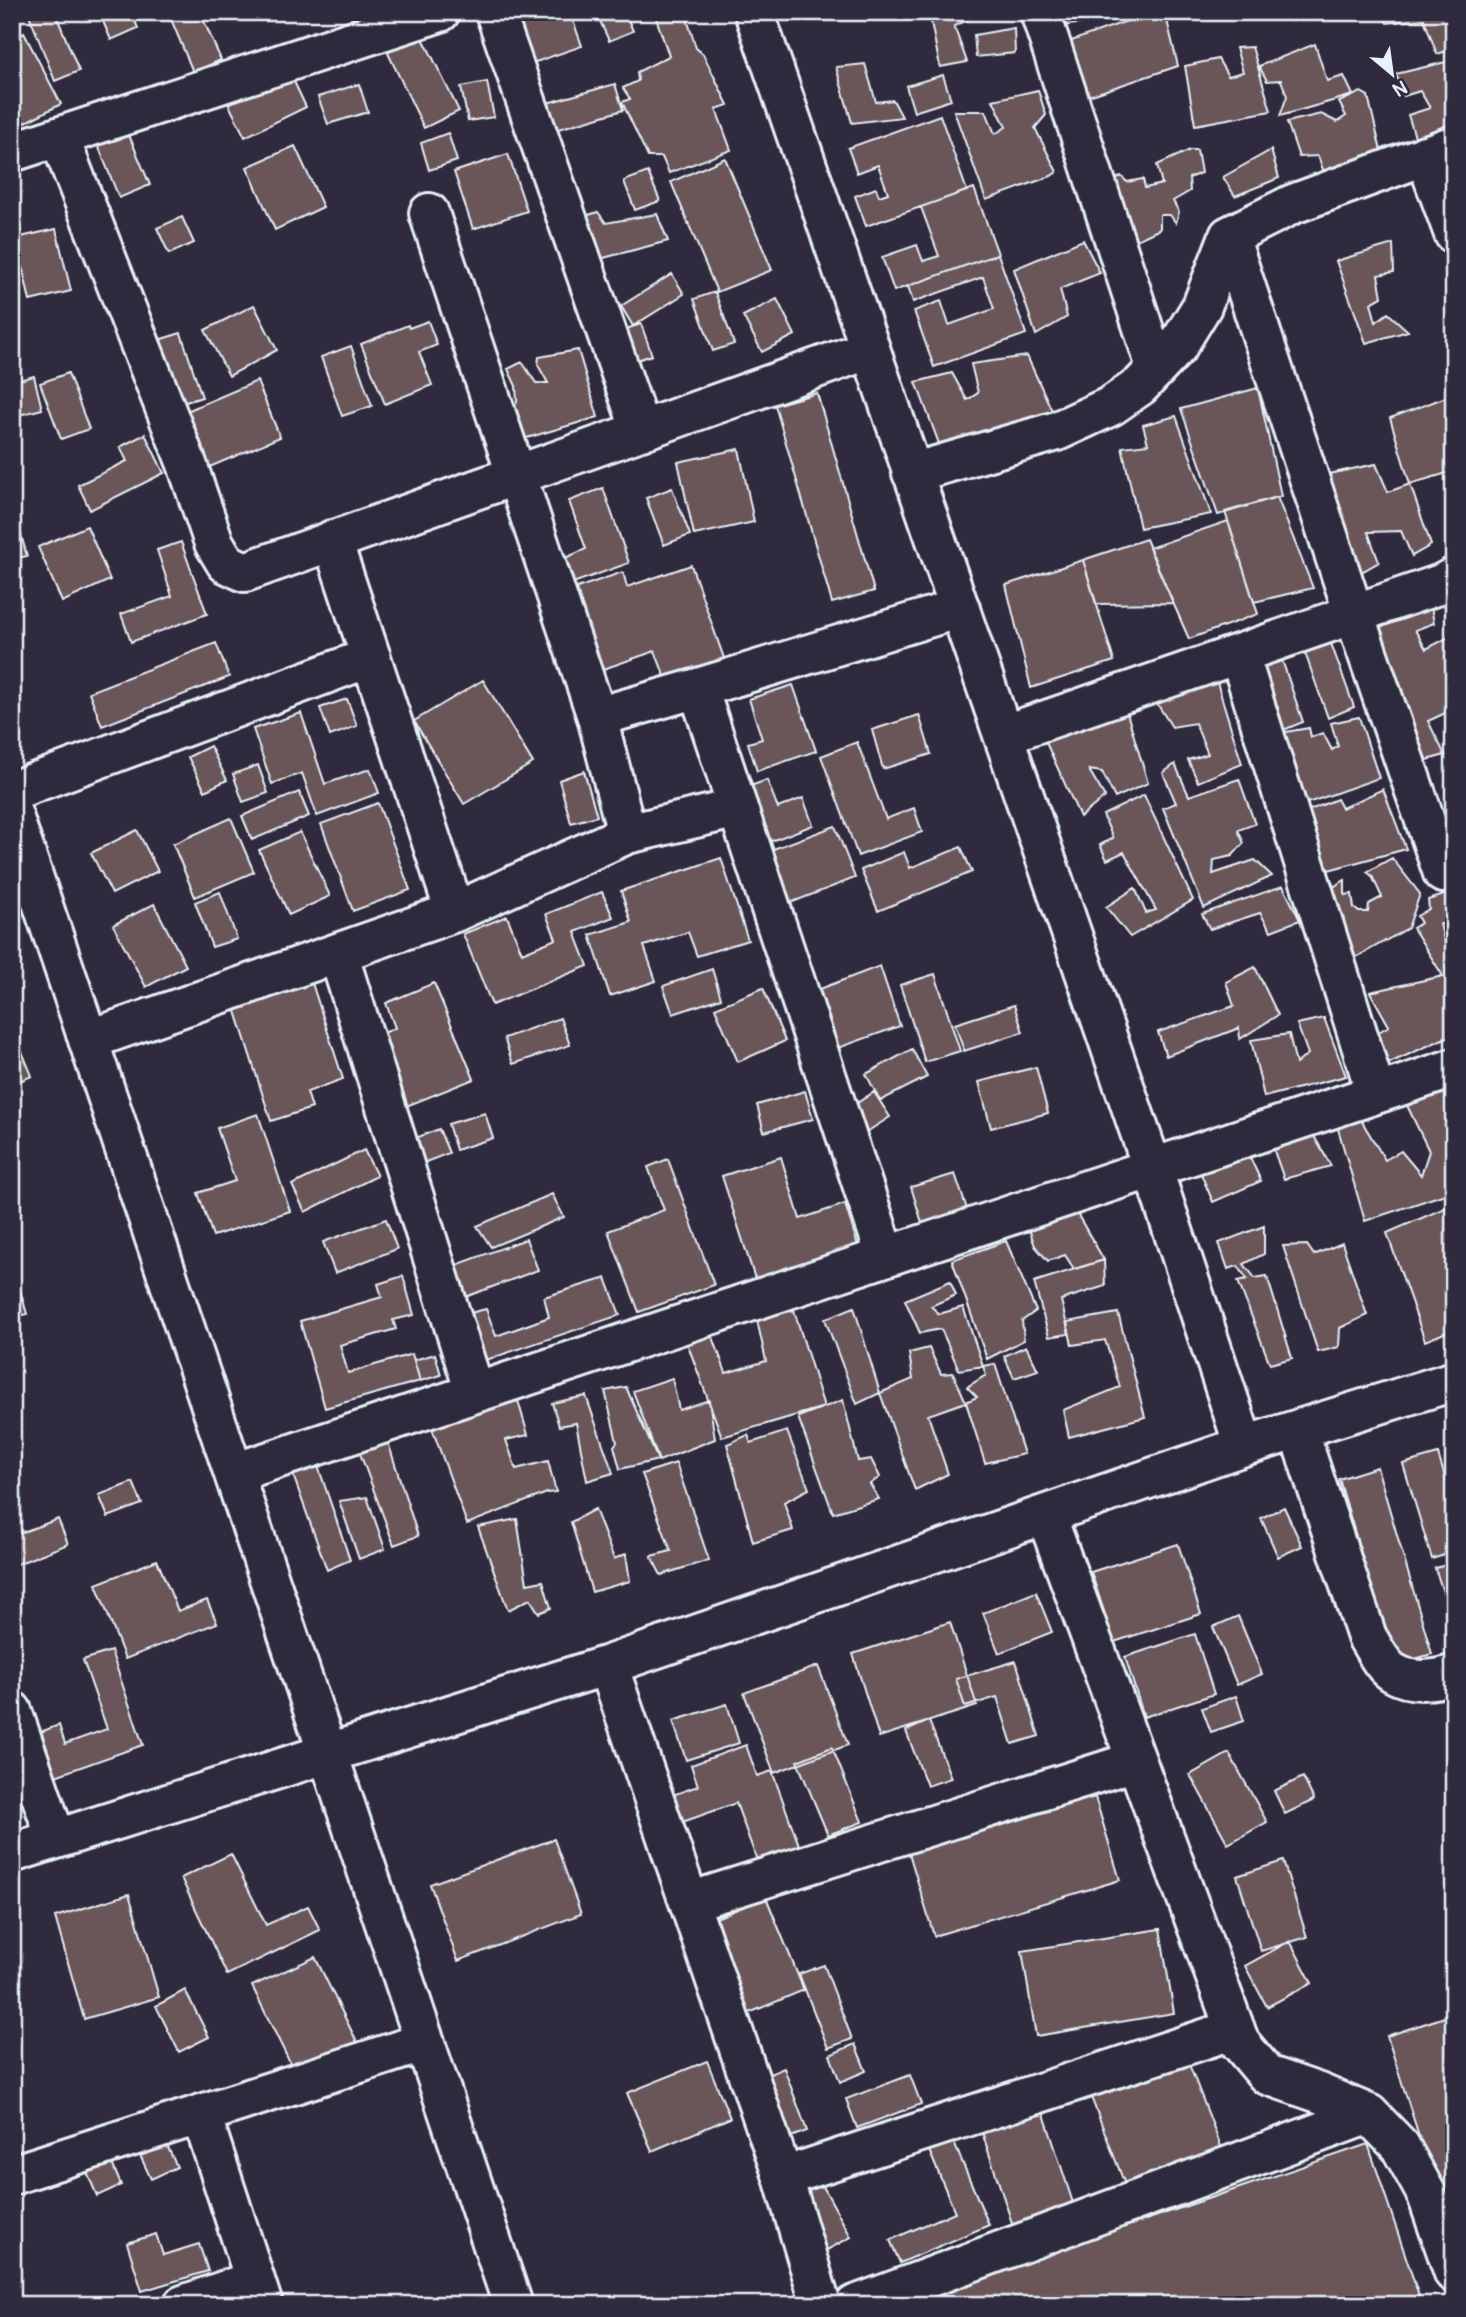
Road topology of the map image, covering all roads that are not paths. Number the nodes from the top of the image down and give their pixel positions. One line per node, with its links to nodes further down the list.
1 (440, 12): 5 (street)
2 (495, 12): 13 (street)
3 (754, 12): 11 (street)
4 (1040, 12): 12 (street)
5 (59, 137): 7 (street); 16 (street)
6 (1439, 150): 9 (street); 10 (street)
7 (12, 152)
8 (429, 213): 15 (street)
9 (1454, 234)
10 (1229, 236): 12 (street); 19 (street)
11 (870, 349): 13 (street); 14 (street)
12 (1156, 367): 14 (street)
13 (641, 431): 15 (street)
14 (912, 472): 18 (street)
15 (517, 475): 16 (street); 23 (street)
16 (332, 540): 21 (street)
17 (1454, 577): 19 (street)
18 (960, 608): 22 (street); 24 (street)
19 (1354, 614): 20 (street); 29 (street)
20 (1240, 654): 24 (street); 34 (street)
21 (370, 657): 25 (street); 30 (street)
22 (698, 688): 23 (street); 26 (street)
23 (597, 717): 28 (street)
24 (1003, 735): 35 (street)
25 (12, 791)
26 (738, 808): 28 (street); 36 (street)
27 (15, 833): 32 (street)
28 (627, 834): 30 (street)
29 (1443, 873)
30 (455, 912): 31 (street)
31 (338, 953): 32 (street); 38 (street)
32 (88, 1040): 41 (street)
33 (1454, 1068): 34 (street)
34 (1376, 1093): 35 (street)
35 (1152, 1167): 36 (street); 40 (street)
36 (886, 1256): 38 (street)
37 (1454, 1381): 39 (street)
38 (474, 1393): 41 (street)
39 (1298, 1430): 40 (street); 44 (street)
40 (1244, 1446): 42 (street)
41 (234, 1473): 46 (street)
42 (1046, 1515): 43 (street); 47 (street)
43 (608, 1665): 46 (street); 50 (street)
44 (1454, 1674)
45 (12, 1711): 48 (street)
46 (327, 1752): 48 (street); 52 (street)
47 (1136, 1760): 50 (street); 51 (street)
48 (56, 1839): 49 (street)
49 (12, 1853)
50 (689, 1902): 56 (street)
51 (1235, 2029): 54 (street); 56 (street)
52 (425, 2042): 53 (street); 60 (street)
53 (201, 2114): 55 (street); 58 (street)
54 (1369, 2114): 57 (street); 62 (street)
55 (12, 2175)
56 (783, 2177): 61 (street)
57 (1454, 2273)
58 (259, 2292): 59 (street)
59 (183, 2305)
60 (513, 2305)
61 (821, 2305)
62 (855, 2305)

